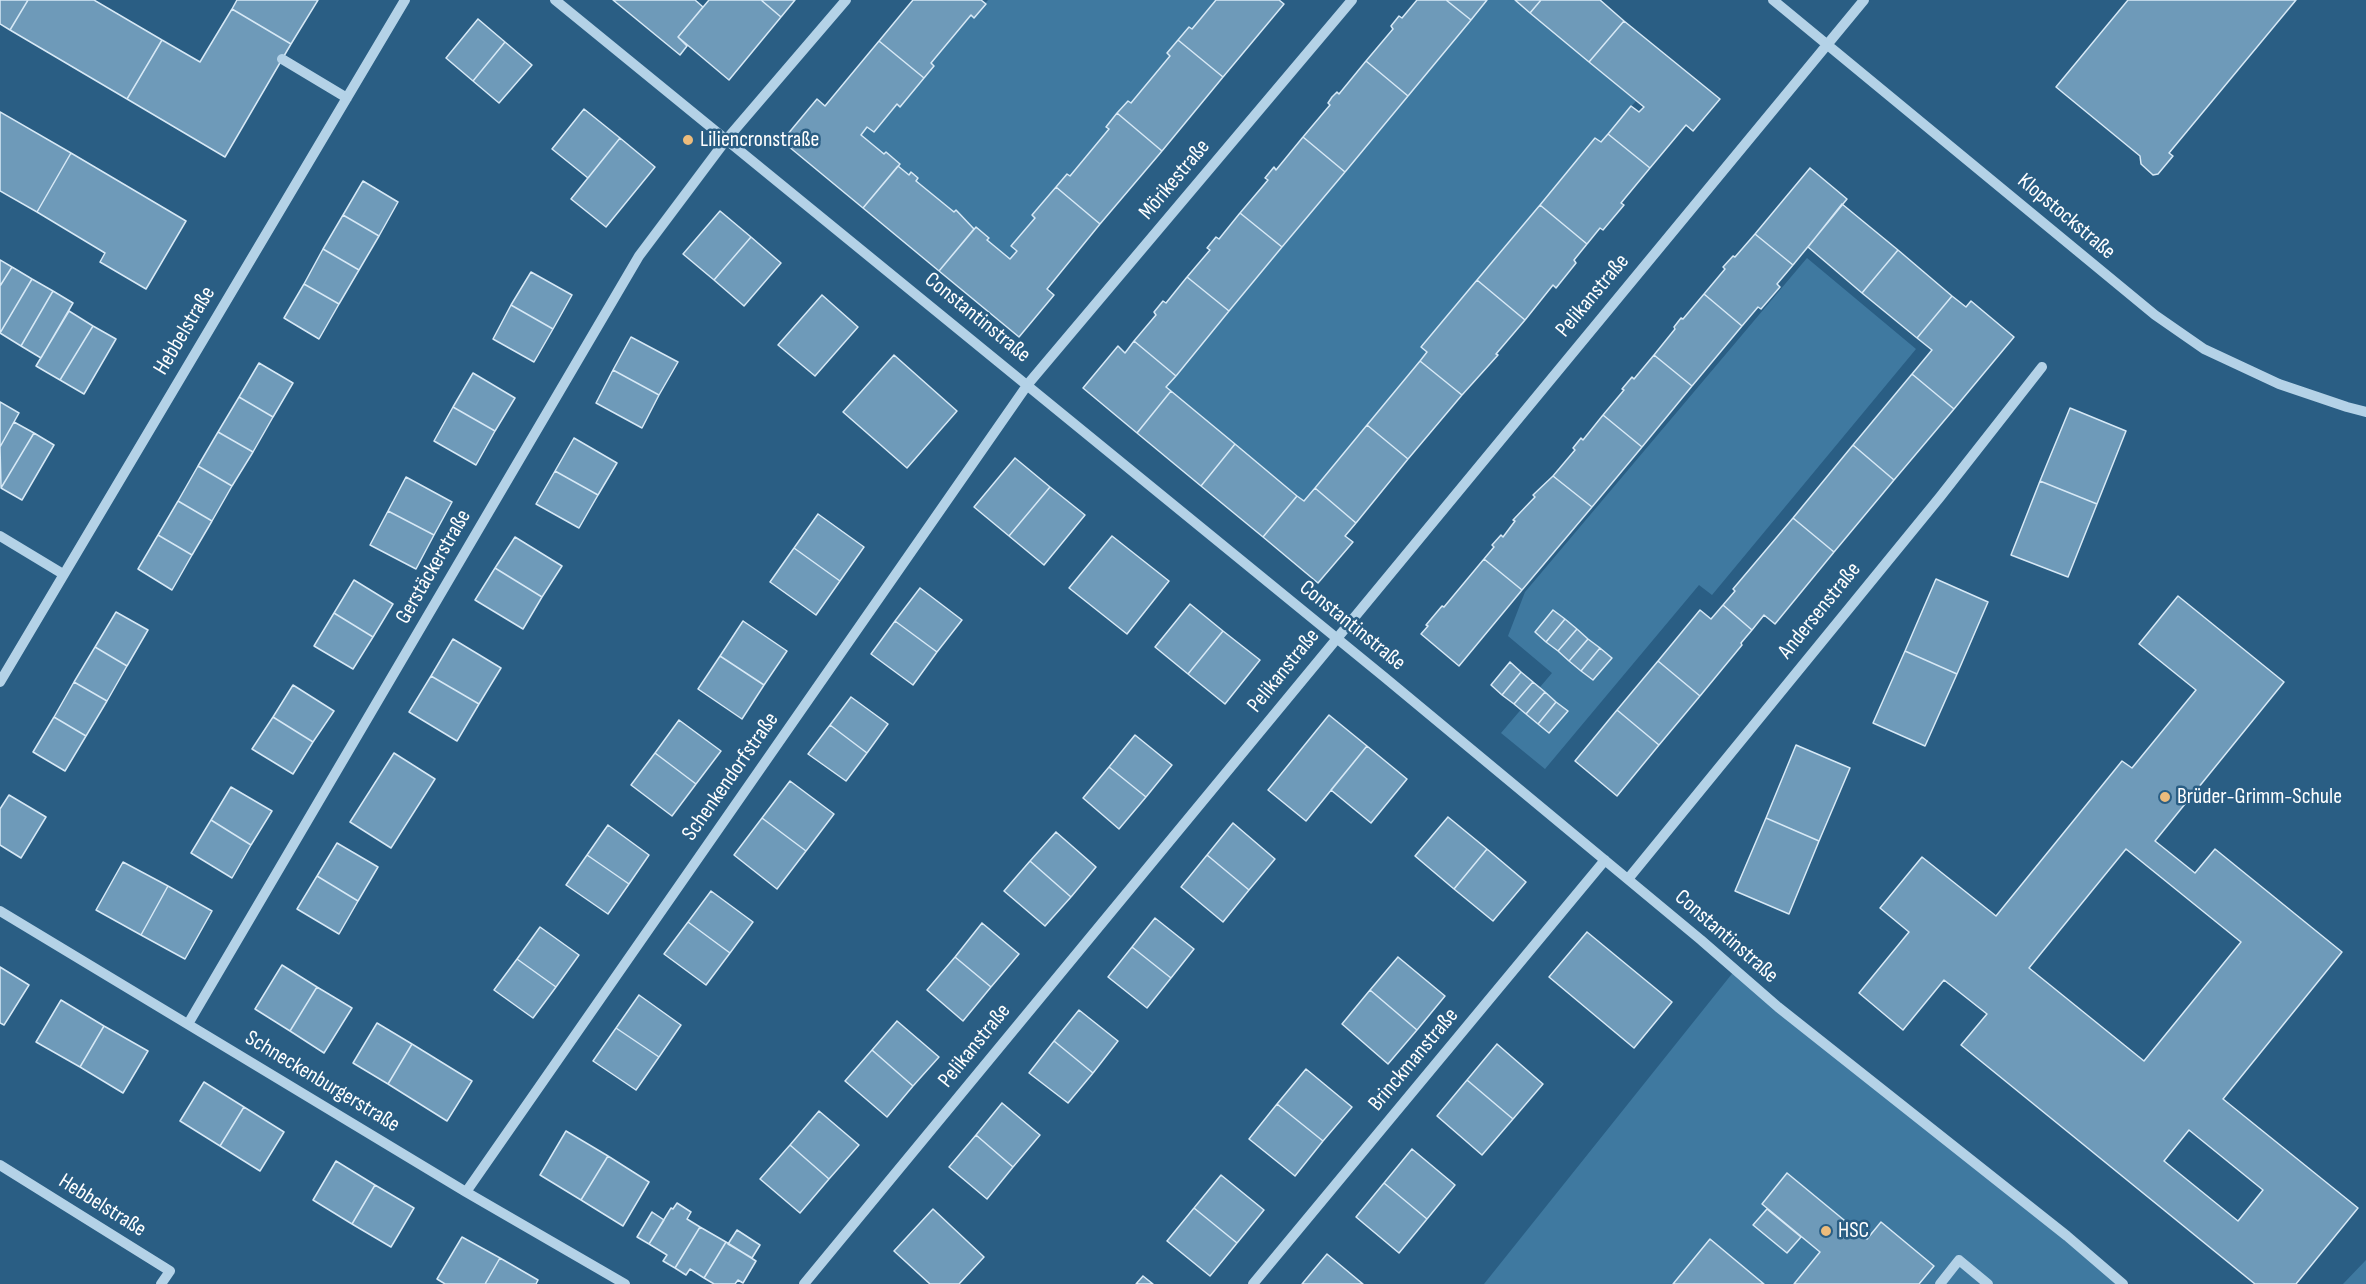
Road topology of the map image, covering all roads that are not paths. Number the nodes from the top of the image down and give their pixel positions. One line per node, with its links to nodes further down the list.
1 (405, 0): 9 (street, Hebbelstraße)
2 (555, 0): 10 (street, Constantinstraße)
3 (846, 0): 10 (street)
4 (1352, 0): 12 (street, Mörikestraße)
5 (1773, 0): 7 (street, Klopstockstraße)
6 (1864, 0): 7 (street, Pelikanstraße)
7 (1829, 44): 13 (street, Klopstockstraße); 16 (street, Pelikanstraße)
8 (282, 59): 9 (street)
9 (347, 98): 15 (street, Hebbelstraße)
10 (726, 140): 12 (street, Constantinstraße); 21 (street, Gerstäckerstraße)
11 (2042, 366): 19 (street, Andersenstraße)
12 (1028, 384): 16 (street, Constantinstraße); 23 (street, Schenkendorfstraße)
13 (2366, 412)
14 (0, 537): 15 (street)
15 (63, 574): 17 (street, Hebbelstraße)
16 (1336, 638): 18 (street, Constantinstraße); 26 (street, Pelikanstraße)
17 (0, 682)
18 (1605, 860): 19 (street, Constantinstraße); 27 (street, Brinckmanstraße)
19 (1628, 879): 30 (street, Constantinstraße)
20 (0, 911): 21 (street, Schneckenburgerstraße)
21 (188, 1024): 23 (street, Schneckenburgerstraße)
22 (0, 1165): 24 (street, Hebbelstraße)
23 (466, 1192): 25 (street, Schneckenburgerstraße)
24 (161, 1284)
25 (625, 1284)
26 (804, 1284)
27 (1253, 1284)
28 (1940, 1284): 29 (street)
29 (1988, 1284)
30 (2123, 1284)

